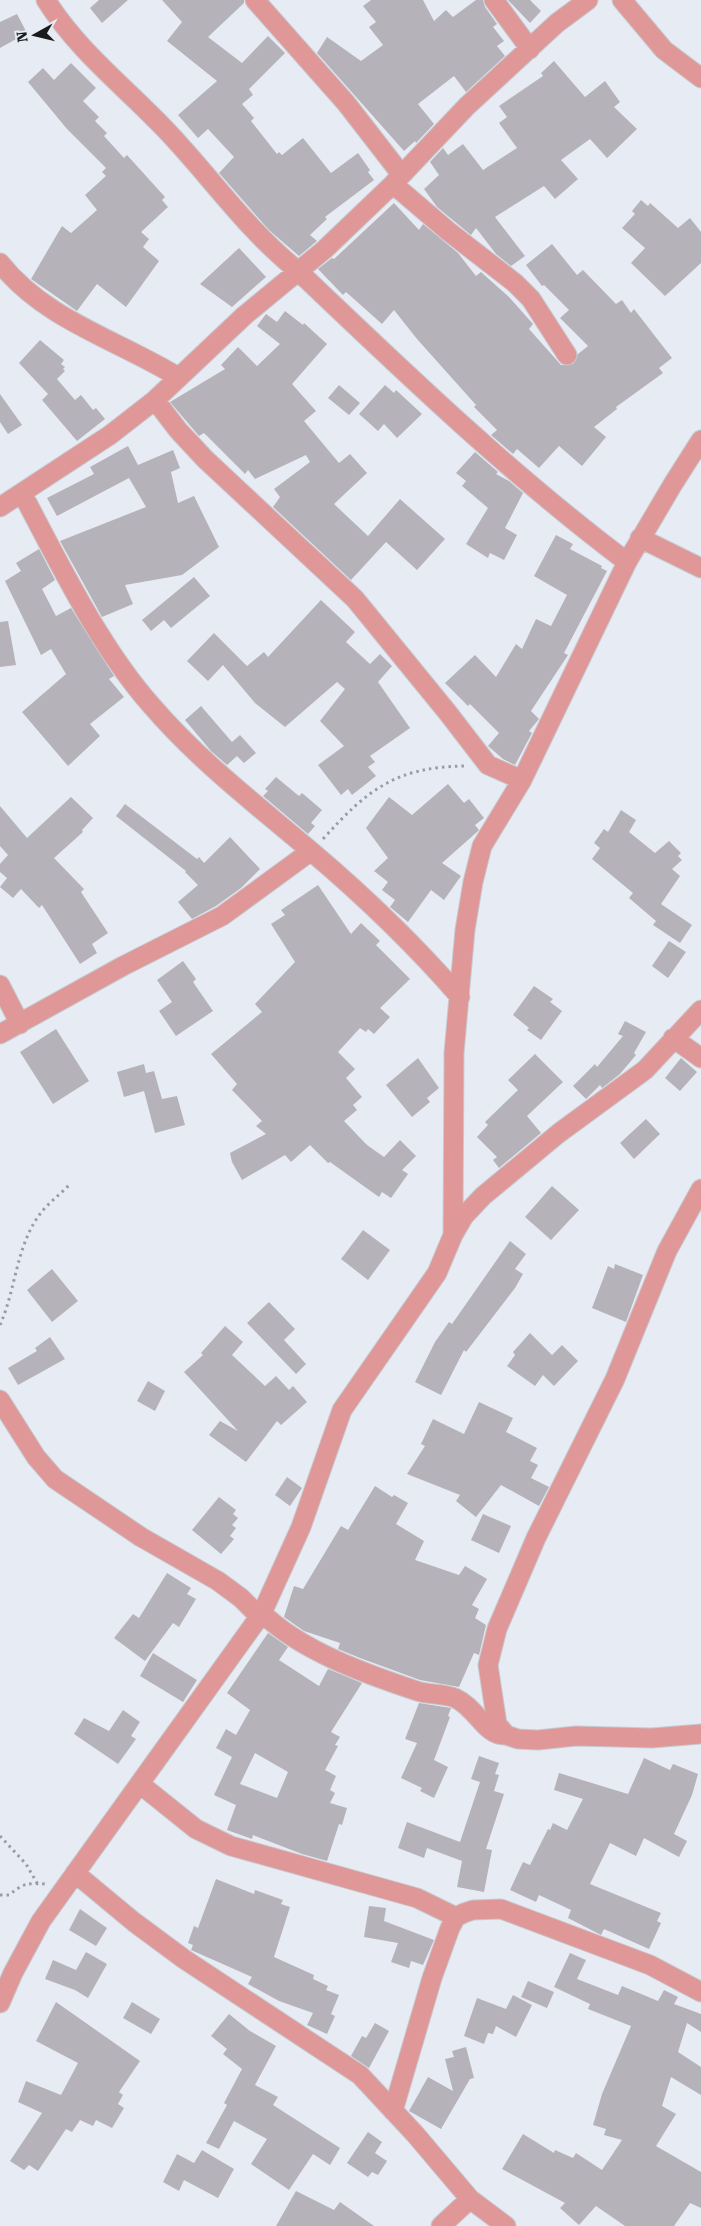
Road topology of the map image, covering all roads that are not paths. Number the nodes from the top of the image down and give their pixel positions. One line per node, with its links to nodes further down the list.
1 (46, 0): 10 (street)
2 (255, 0): 8 (street)
3 (494, 0): 6 (street)
4 (588, 0): 6 (street)
5 (622, 0): 7 (street)
6 (530, 49): 8 (street)
7 (701, 78)
8 (397, 179): 10 (street); 11 (street)
9 (0, 263): 12 (street)
10 (298, 271): 12 (street); 18 (street)
11 (567, 356)
12 (178, 377): 13 (street)
13 (155, 400): 15 (street); 20 (street)
14 (701, 440): 17 (street)
15 (22, 493): 16 (street); 21 (street)
16 (0, 507)
17 (640, 538): 18 (street); 19 (street)
18 (627, 562): 20 (street)
19 (701, 568)
20 (522, 780): 23 (street)
21 (311, 851): 23 (street); 25 (street)
22 (0, 984): 25 (street)
23 (460, 998): 30 (street)
24 (701, 1010): 27 (street)
25 (20, 1024): 26 (street)
26 (0, 1034)
27 (673, 1038): 28 (street); 30 (street)
28 (701, 1058)
29 (701, 1188): 34 (street)
30 (453, 1235): 32 (street)
31 (0, 1400): 32 (street)
32 (261, 1615): 34 (street); 35 (street)
33 (701, 1734): 34 (street)
34 (506, 1735)
35 (140, 1784): 36 (street); 37 (street)
36 (69, 1880): 39 (street); 40 (street)
37 (456, 1917): 38 (street); 40 (street)
38 (701, 1992)
39 (0, 2003)
40 (393, 2112): 41 (street)
41 (470, 2199): 42 (street); 43 (street)
42 (441, 2226)
43 (506, 2226)

